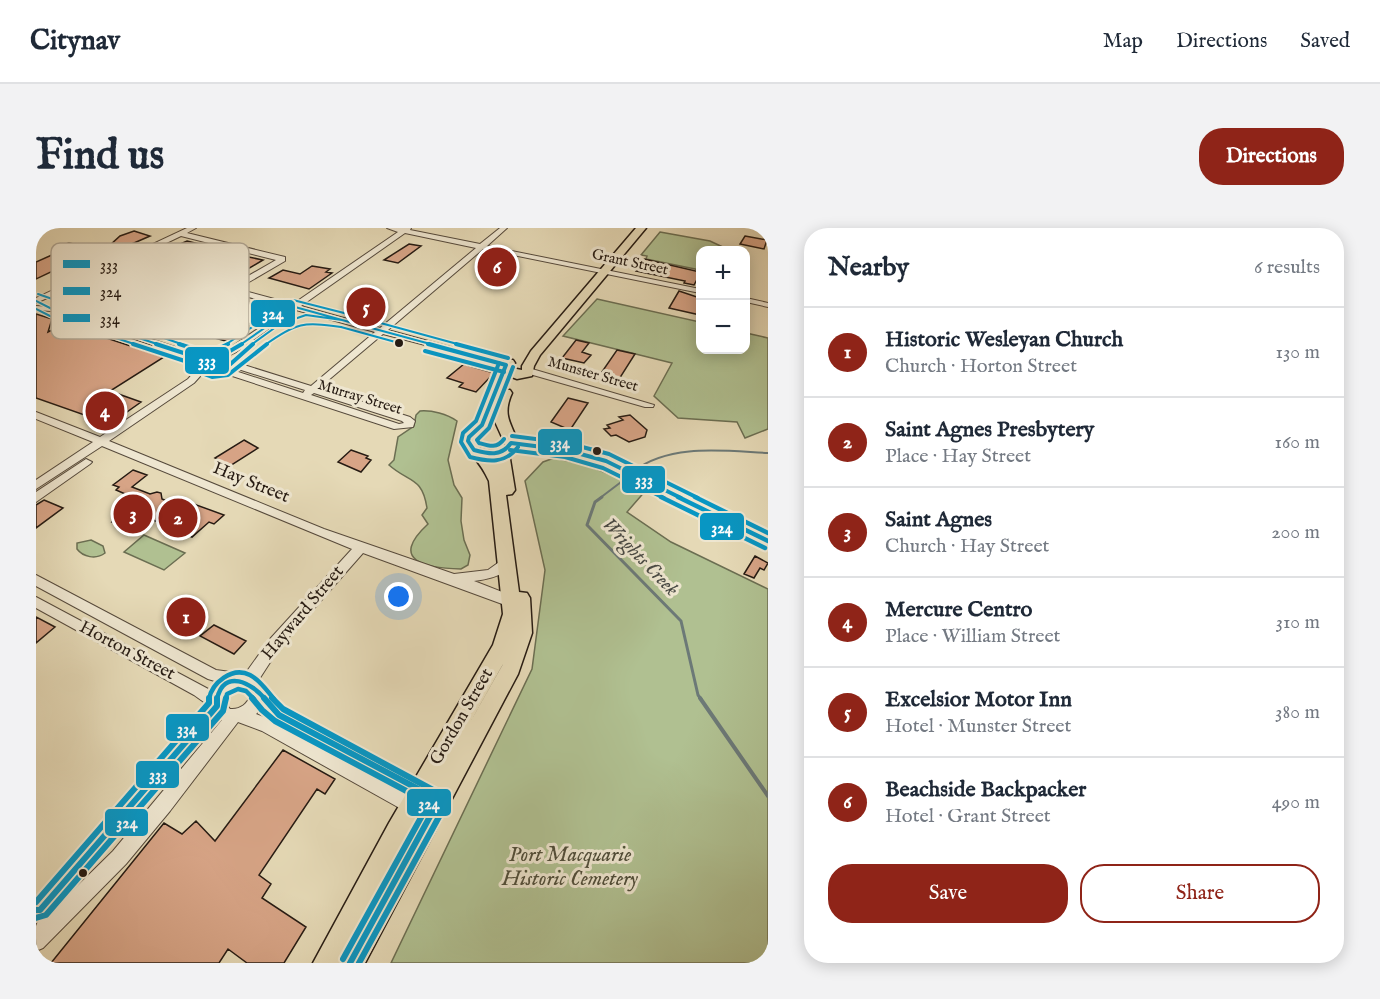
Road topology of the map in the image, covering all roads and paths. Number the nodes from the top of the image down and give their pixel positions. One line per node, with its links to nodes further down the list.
1 (194, 228): 6 (street)
2 (390, 228): 5 (street, Grant Street)
3 (504, 228): 9 (street)
4 (631, 228): 11 (main road, Gordon Street)
5 (411, 229): 9 (street, Grant Street); 17 (street)
6 (181, 234): 7 (street); 8 (street)
7 (162, 243)
8 (219, 243)
9 (484, 246): 11 (street, Grant Street); 20 (street)
10 (249, 250): 12 (street)
11 (601, 270): 13 (street, Grant Street); 27 (main road, Gordon Street); 29 (main road, Gordon Street)
12 (249, 278)
13 (696, 290)
14 (249, 294): 17 (street)
15 (750, 301): 16 (street)
16 (768, 305)
17 (298, 308): 18 (street); 19 (street); 23 (street)
18 (343, 320): 19 (street); 20 (street)
19 (280, 324): 25 (street)
20 (381, 331): 27 (street); 30 (street)
21 (139, 339): 26 (street)
22 (249, 339): 24 (street)
23 (249, 339)
24 (220, 357): 25 (street, Murray Street); 26 (street)
25 (232, 361): 28 (street); 30 (street, Murray Street)
26 (207, 364): 28 (street, Murray Street); 35 (street)
27 (508, 366): 29 (main road); 34 (main road, Gordon Street)
28 (221, 370): 31 (street, Murray Street); 35 (street)
29 (526, 371): 32 (street, Munster Street); 36 (main road, Gordon Street)
30 (313, 389): 31 (street); 31 (street, Murray Street)
31 (304, 396)
32 (649, 405)
33 (36, 415): 35 (street, Hay Street)
34 (473, 433): 36 (main road); 37 (main road, Gordon Street)
35 (105, 443): 38 (street); 39 (street); 41 (street, Hay Street)
36 (506, 443): 37 (main road); 40 (main road); 50 (main road, Gordon Street)
37 (480, 453): 42 (main road, Gordon Street)
38 (36, 485)
39 (36, 498)
40 (768, 541)
41 (361, 547): 43 (street, Hay Street); 47 (street, Hayward Street)
42 (507, 563): 43 (street, Hay Street); 45 (main road, Gordon Street)
43 (455, 579): 45 (street, Hay Street)
44 (36, 580): 47 (street, Horton Street)
45 (510, 601): 50 (main road, Gordon Street)
46 (36, 602): 48 (street, Horton Street)
47 (247, 685): 48 (street); 49 (street); 50 (street)
48 (216, 704): 49 (street); 51 (street)
49 (236, 716): 50 (street); 51 (street)
50 (425, 803): 52 (main road, Gordon Street); 53 (main road, Gordon Street)
51 (40, 922)
52 (326, 963)
53 (350, 963)

